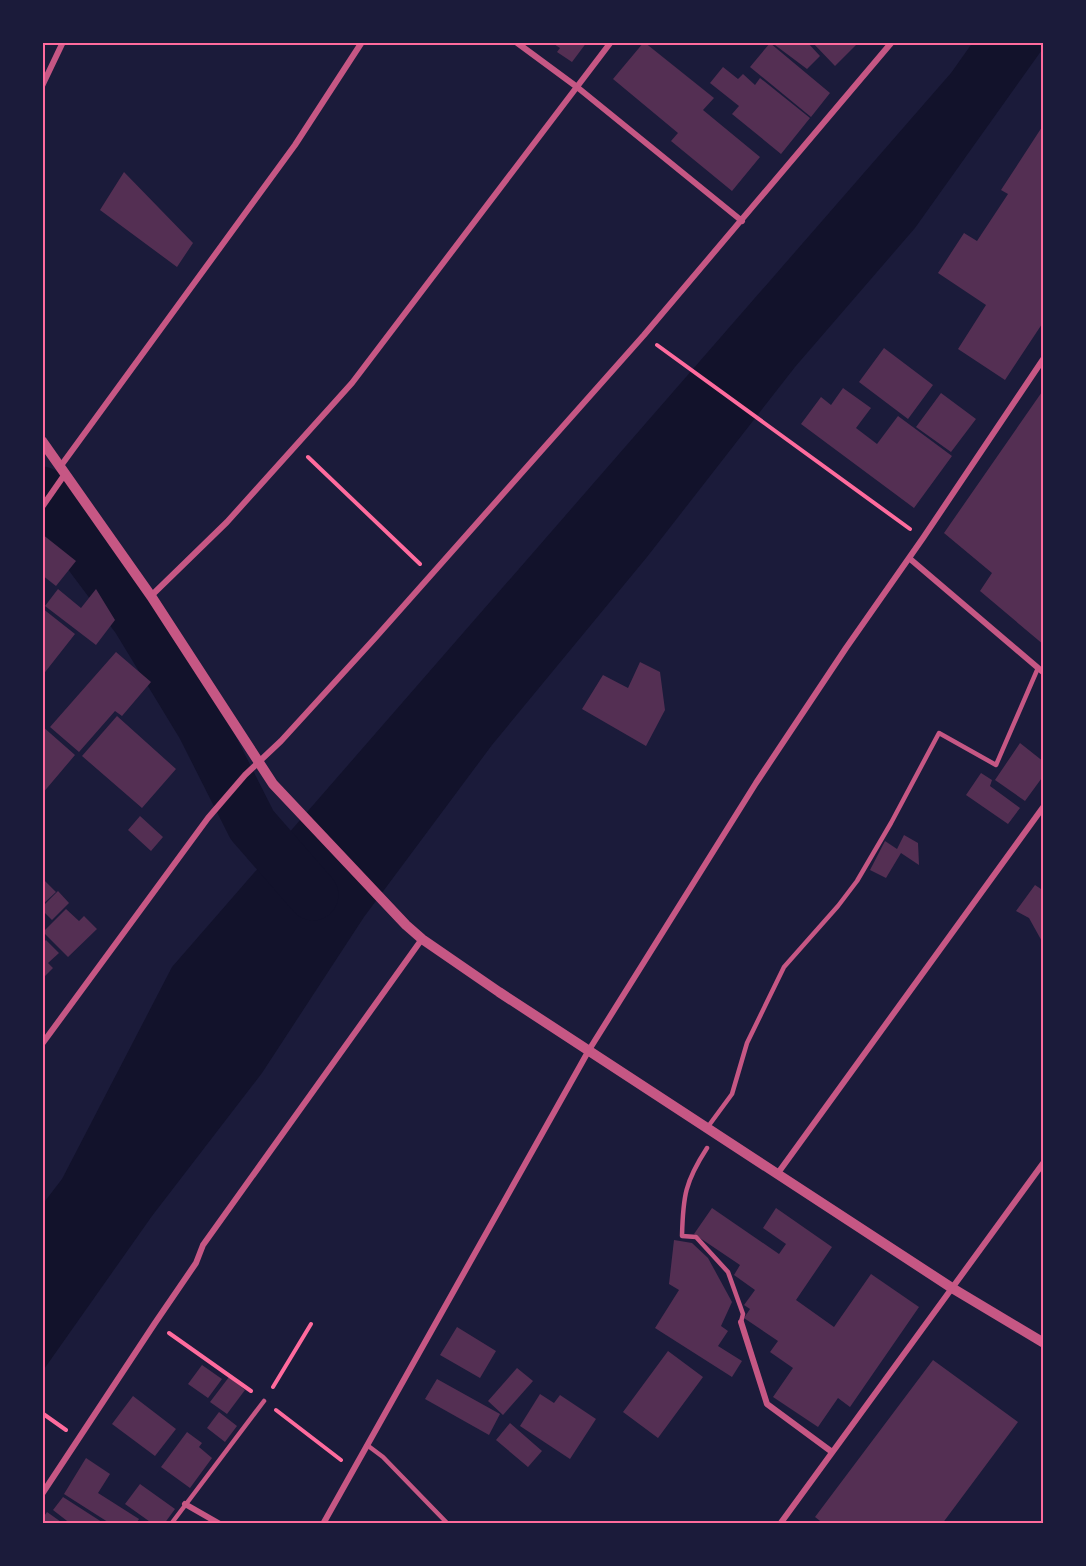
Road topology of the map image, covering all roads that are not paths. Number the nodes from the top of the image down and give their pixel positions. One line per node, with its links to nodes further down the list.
1 (63, 42): 6 (street)
2 (362, 42): 11 (street)
3 (516, 42): 7 (street)
4 (611, 42): 7 (street)
5 (892, 42): 8 (street)
6 (42, 86)
7 (577, 87): 8 (street); 14 (street)
8 (742, 221): 17 (street)
9 (1044, 358): 13 (street)
10 (42, 441): 11 (street)
11 (63, 470): 12 (street); 14 (street)
12 (42, 507)
13 (909, 558): 15 (street); 21 (street)
14 (151, 596): 17 (street)
15 (1038, 668): 16 (street); 22 (lane)
16 (1044, 673)
17 (258, 763): 19 (street); 20 (street)
18 (1044, 806): 25 (street)
19 (422, 939): 21 (street); 32 (street)
20 (42, 1044)
21 (589, 1050): 22 (street); 30 (street)
22 (707, 1128): 25 (street)
23 (707, 1148): 27 (lane)
24 (1044, 1162): 26 (street)
25 (778, 1173): 26 (street)
26 (952, 1288): 28 (street); 31 (street)
27 (741, 1322): 31 (street)
28 (1044, 1343)
29 (264, 1401): 33 (lane)
30 (367, 1445): 36 (street); 37 (lane)
31 (832, 1452): 38 (street)
32 (42, 1494)
33 (185, 1504): 34 (lane); 35 (street)
34 (171, 1524)
35 (220, 1524)
36 (323, 1524)
37 (448, 1524)
38 (780, 1524)

